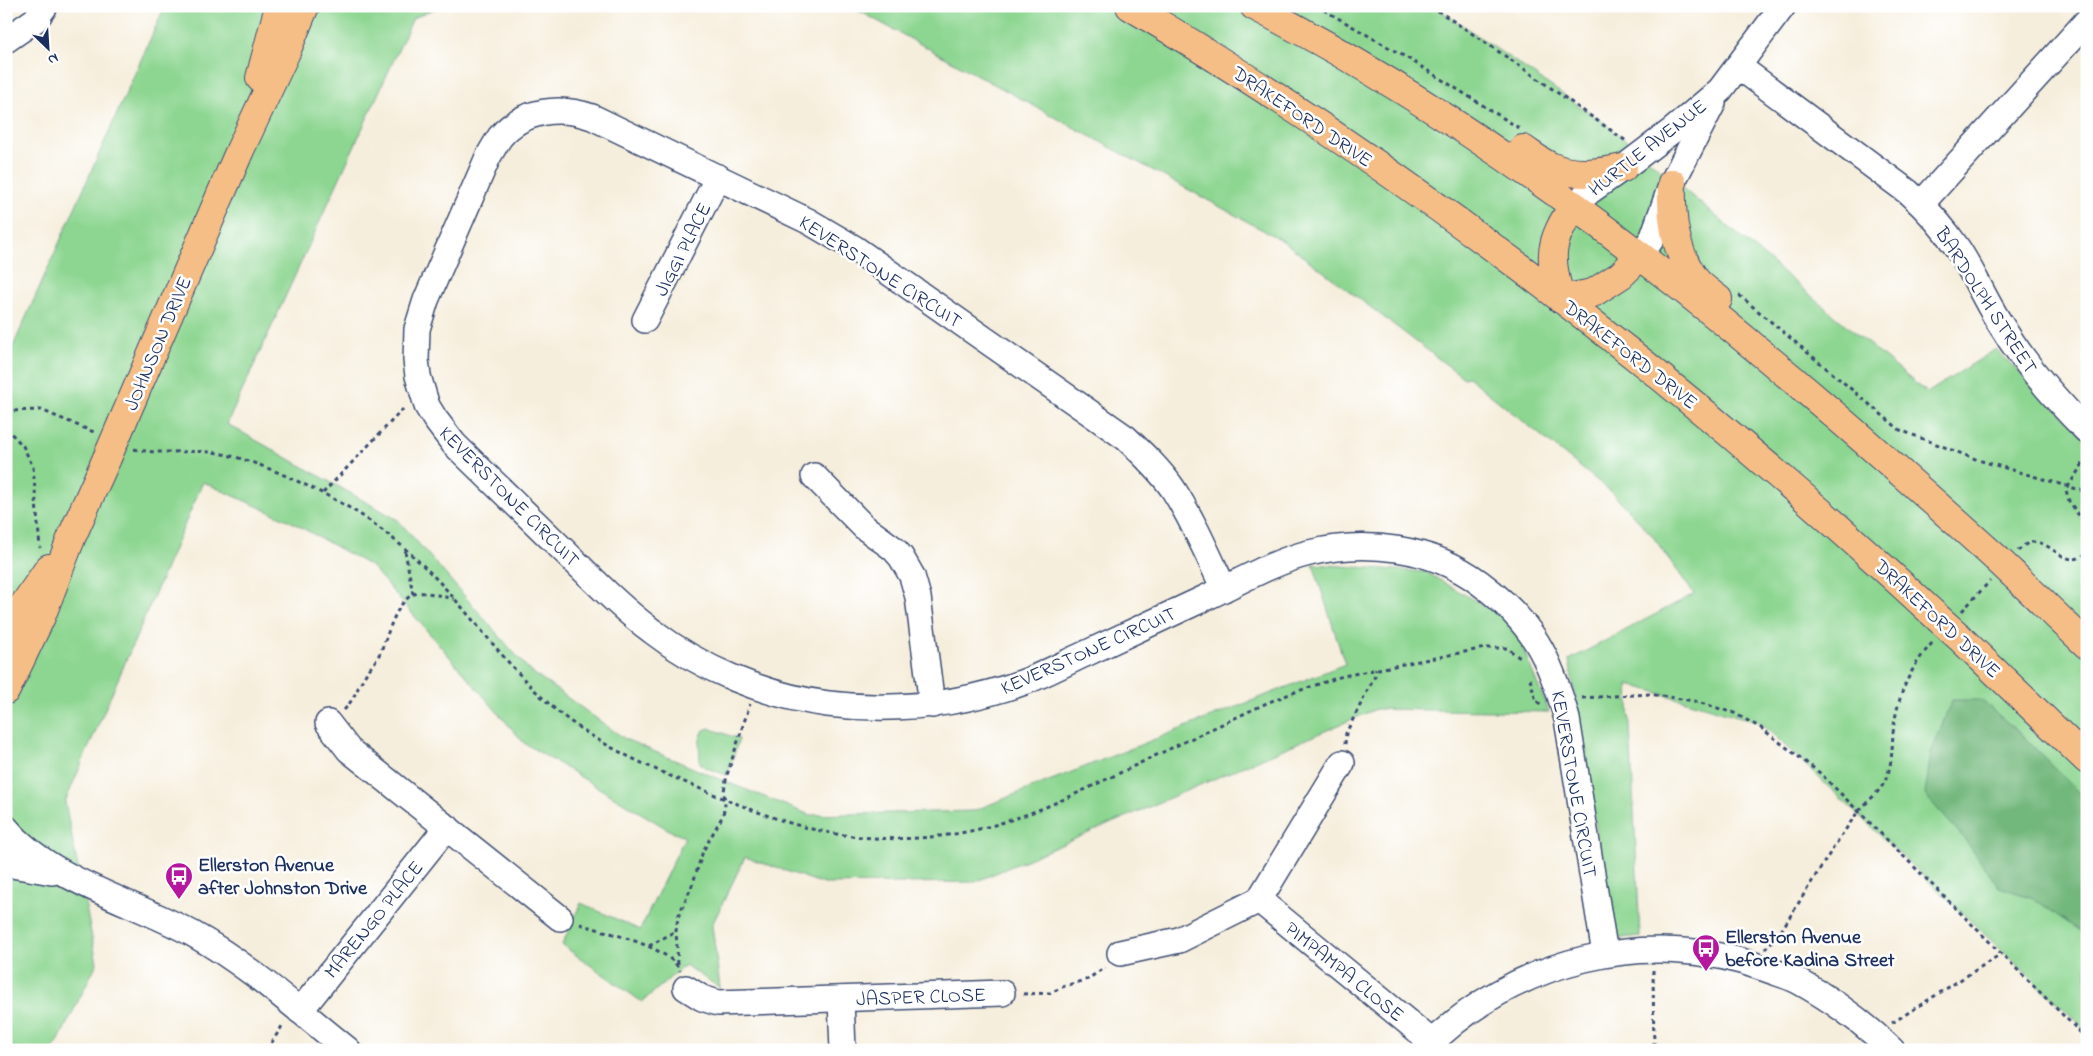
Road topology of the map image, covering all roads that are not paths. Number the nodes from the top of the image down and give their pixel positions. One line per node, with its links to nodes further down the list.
1 (45, 6): 8 (street)
2 (279, 6): 12 (main road, JOHNSON DRIVE)
3 (305, 6): 12 (main road, JOHNSON DRIVE)
4 (1130, 6): 19 (main road, DRAKEFORD DRIVE)
5 (1254, 6): 11 (main road)
6 (1783, 6): 9 (street, HURTLE AVENUE)
7 (2087, 21): 16 (street)
8 (6, 40)
9 (1738, 66): 10 (street, HURTLE AVENUE); 16 (street, BARDOLPH STREET)
10 (1720, 90): 13 (street, HURTLE AVENUE); 15 (street, HURTLE AVENUE)
11 (1419, 99): 13 (main road); 17 (main road)
12 (240, 150): 24 (main road, JOHNSON DRIVE)
13 (1626, 156): 17 (street, HURTLE AVENUE)
14 (718, 177): 20 (street, JIGGI PLACE); 25 (street, KEVERSTONE CIRCUIT); 29 (street, KEVERSTONE CIRCUIT)
15 (1672, 183): 18 (street, HURTLE AVENUE); 21 (main road)
16 (1921, 204): 22 (street, BARDOLPH STREET)
17 (1574, 205): 18 (main road); 19 (main road)
18 (1640, 256): 19 (main road); 21 (main road)
19 (1561, 299): 31 (main road, DRAKEFORD DRIVE, bridge)
20 (645, 320)
21 (1790, 376): 27 (main road)
22 (2087, 431)
23 (814, 476): 29 (street)
24 (72, 536): 26 (main road, JOHNSON DRIVE); 28 (main road, JOHNSON DRIVE)
25 (1224, 589): 29 (street, KEVERSTONE CIRCUIT); 40 (street, KEVERSTONE CIRCUIT)
26 (6, 631)
27 (2087, 645)
28 (6, 690)
29 (932, 705)
30 (328, 723): 34 (street)
31 (2087, 760)
32 (1342, 763): 37 (street)
33 (6, 828): 36 (street)
34 (446, 828): 38 (street); 44 (street, MARENGO PLACE)
35 (6, 864): 36 (street)
36 (67, 875): 44 (street)
37 (1259, 900): 39 (street); 45 (street, PIMPAMPA CLOSE)
38 (560, 918)
39 (1120, 953)
40 (1606, 954): 45 (street); 48 (street)
41 (686, 988): 43 (street, JASPER CLOSE)
42 (1002, 993): 43 (street, JASPER CLOSE)
43 (841, 999): 47 (street, JASPER CLOSE)
44 (297, 1009): 46 (street)
45 (1428, 1046)
46 (348, 1050)
47 (843, 1050)
48 (1892, 1050)

